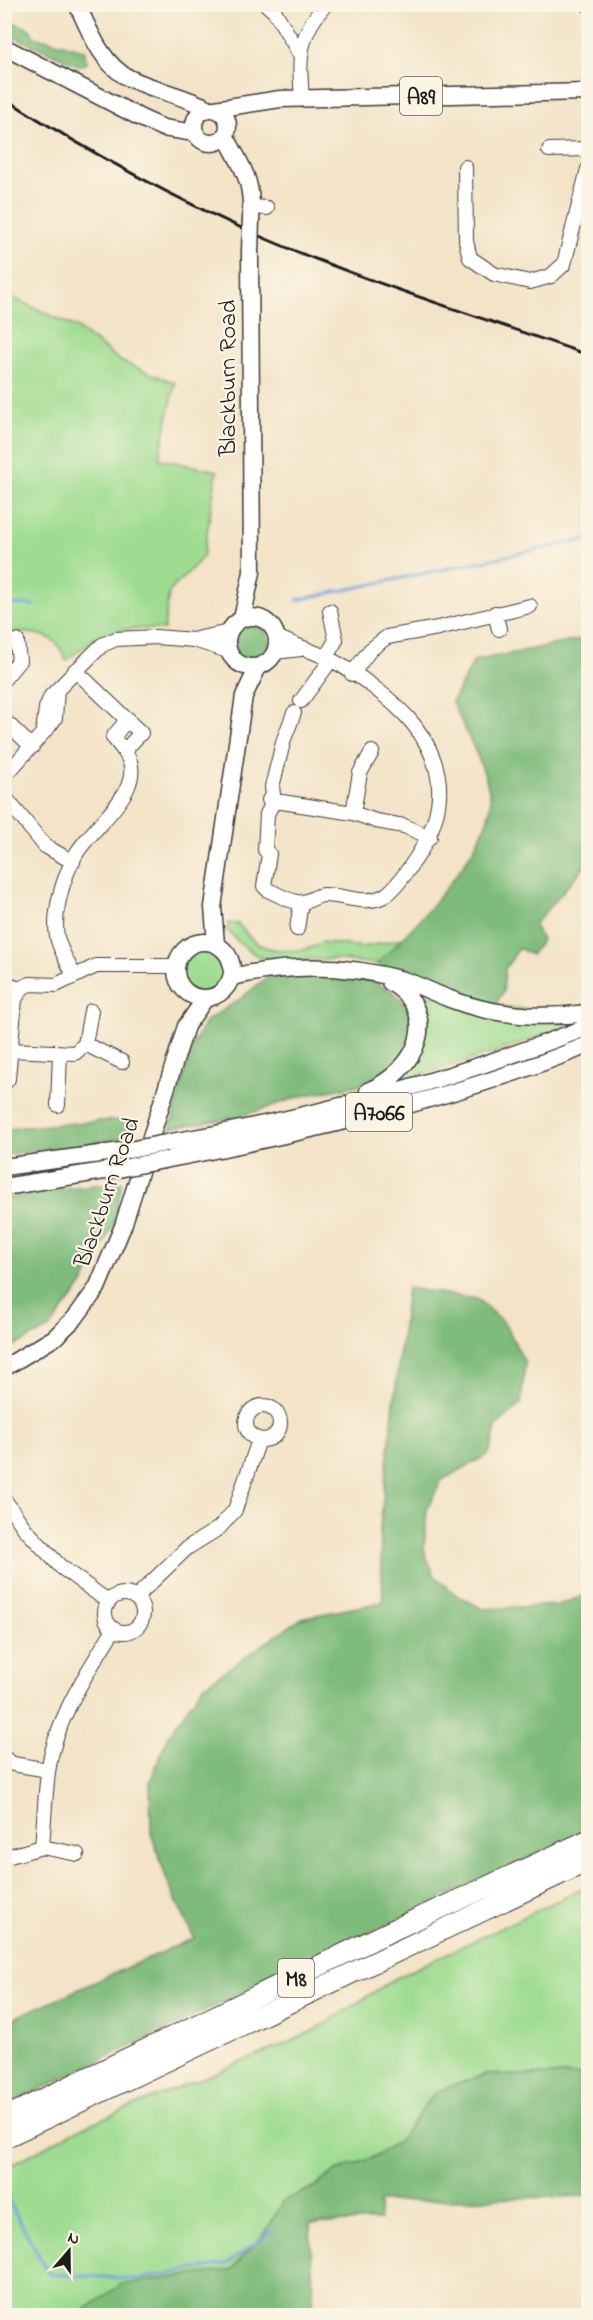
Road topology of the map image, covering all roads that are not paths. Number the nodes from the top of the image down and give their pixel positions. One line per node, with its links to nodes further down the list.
1 (77, 4): 8 (main road, Blackburn Road)
2 (266, 4): 5 (street)
3 (326, 4): 5 (street)
4 (4, 47): 8 (main road)
5 (299, 53): 7 (street)
6 (588, 92): 7 (main road, A89)
7 (302, 99): 8 (main road, A89)
8 (209, 123): 13 (main road, Blackburn Road, bridge)
9 (588, 149): 10 (street)
10 (549, 150)
11 (465, 166): 12 (street)
12 (588, 169)
13 (252, 576): 17 (main road, Blackburn Road); 18 (main road, Blackburn Road)
14 (530, 606): 16 (street)
15 (330, 611): 25 (street)
16 (495, 613): 19 (street); 28 (street)
17 (242, 619): 18 (main road); 20 (main road)
18 (263, 619): 23 (main road)
19 (499, 629)
20 (229, 632): 21 (street); 24 (main road)
21 (194, 640): 24 (street); 27 (street)
22 (17, 641): 29 (street)
23 (276, 644): 25 (street); 26 (main road)
24 (233, 657): 26 (main road); 30 (main road)
25 (329, 659): 28 (street); 36 (street)
26 (258, 667): 30 (main road)
27 (75, 670): 32 (street); 39 (street)
28 (352, 674): 38 (street)
29 (4, 679)
30 (244, 696): 41 (main road)
31 (4, 720): 32 (street)
32 (32, 747): 34 (street)
33 (372, 752): 37 (street)
34 (4, 777)
35 (4, 796): 39 (street)
36 (271, 800): 37 (street); 40 (street)
37 (353, 813): 38 (street)
38 (430, 837): 40 (street)
39 (72, 862): 48 (street)
40 (301, 903): 42 (street)
41 (213, 907): 43 (main road); 44 (main road)
42 (297, 929)
43 (197, 943): 44 (main road); 46 (main road)
44 (222, 950): 45 (main road); 49 (main road)
45 (265, 969): 47 (main road, A7066); 49 (main road)
46 (175, 970): 48 (street); 52 (main road)
47 (376, 974): 55 (main road, A7066); 65 (main road, A7066)
48 (74, 975): 51 (street)
49 (232, 977): 53 (main road)
50 (4, 982): 51 (street)
51 (20, 990): 60 (street)
52 (184, 992): 53 (main road); 56 (main road, Blackburn Road)
53 (205, 999): 56 (main road, Blackburn Road)
54 (91, 1011): 58 (street)
55 (588, 1014)
56 (186, 1026): 68 (main road, Blackburn Road)
57 (588, 1027): 65 (main road, A7066)
58 (85, 1044): 61 (street); 62 (street)
59 (588, 1046): 67 (main road, A7066, bridge)
60 (11, 1050): 61 (street); 63 (street)
61 (60, 1053): 64 (street)
62 (122, 1062)
63 (4, 1084)
64 (57, 1105)
65 (328, 1107): 66 (main road, A7066, bridge)
66 (4, 1167)
67 (8, 1188)
68 (4, 1368)
69 (259, 1440): 71 (street)
70 (4, 1499): 72 (street)
71 (135, 1598): 72 (street); 73 (street)
72 (110, 1602): 73 (street)
73 (114, 1629): 75 (street)
74 (4, 1758): 75 (street)
75 (48, 1770): 77 (street)
76 (588, 1840): 81 (highway, M8)
77 (42, 1846): 78 (street); 79 (street)
78 (77, 1854)
79 (10, 1856)
80 (588, 1861): 82 (highway, M8)
81 (4, 2118)
82 (4, 2138)

